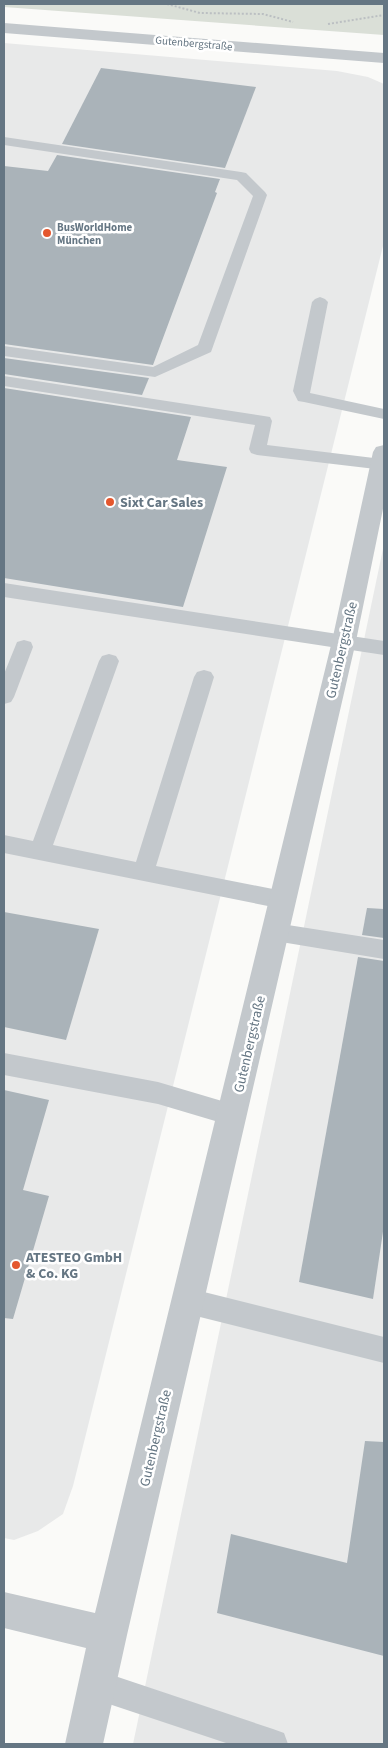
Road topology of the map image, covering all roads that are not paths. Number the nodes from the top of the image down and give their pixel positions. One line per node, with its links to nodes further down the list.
1 (4, 28): 2 (street, Gutenbergstraße)
2 (384, 58)
3 (4, 141): 5 (lane)
4 (320, 302): 7 (lane)
5 (4, 351)
6 (4, 381): 8 (lane)
7 (384, 414)
8 (383, 459): 10 (street, Gutenbergstraße)
9 (4, 590): 10 (lane)
10 (344, 641): 12 (lane); 19 (street, Gutenbergstraße)
11 (24, 647): 15 (lane)
12 (384, 648)
13 (109, 661): 17 (lane)
14 (204, 677): 18 (lane)
15 (4, 697)
16 (4, 844): 17 (lane)
17 (40, 852): 18 (lane)
18 (143, 872): 19 (lane)
19 (283, 900): 20 (street, Gutenbergstraße)
20 (275, 932): 21 (lane); 23 (street, Gutenbergstraße)
21 (384, 950)
22 (4, 1064): 23 (lane)
23 (232, 1115): 24 (street, Gutenbergstraße)
24 (188, 1301): 25 (lane); 27 (street, Gutenbergstraße)
25 (384, 1350)
26 (4, 1610): 27 (street)
27 (108, 1635): 28 (street, Gutenbergstraße)
28 (97, 1685): 29 (street, Gutenbergstraße); 30 (lane)
29 (84, 1744)
30 (273, 1744)

